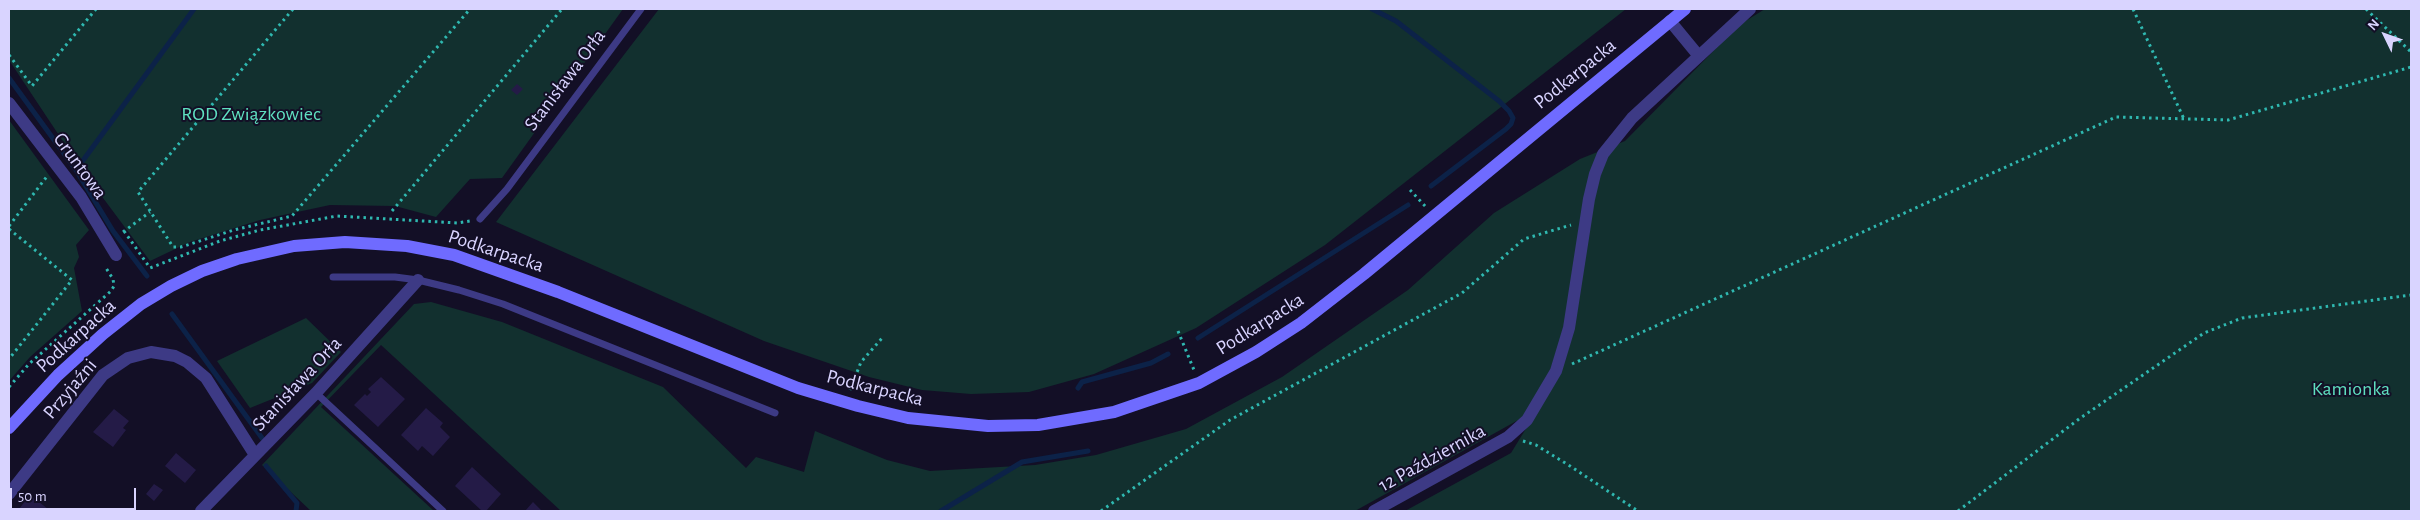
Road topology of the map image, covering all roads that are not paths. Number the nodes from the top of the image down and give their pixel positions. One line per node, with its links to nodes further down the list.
1 (641, 9): 7 (lane, Stanisława Orła)
2 (1686, 9): 4 (main road, Podkarpacka)
3 (1750, 9): 5 (street, 12 Października)
4 (1670, 21): 5 (street); 13 (main road, Podkarpacka)
5 (1698, 55): 18 (street, 12 Października)
6 (9, 103): 8 (street, Gruntowa)
7 (480, 219)
8 (116, 255)
9 (333, 277): 10 (lane)
10 (418, 280): 11 (street, Stanisława Orła); 12 (lane)
11 (316, 393): 14 (street, Stanisława Orła); 17 (lane)
12 (775, 413)
13 (9, 428)
14 (255, 455): 15 (street, Przyjaźni); 16 (street, Stanisława Orła)
15 (9, 494)
16 (201, 511)
17 (443, 511)
18 (1374, 511)

